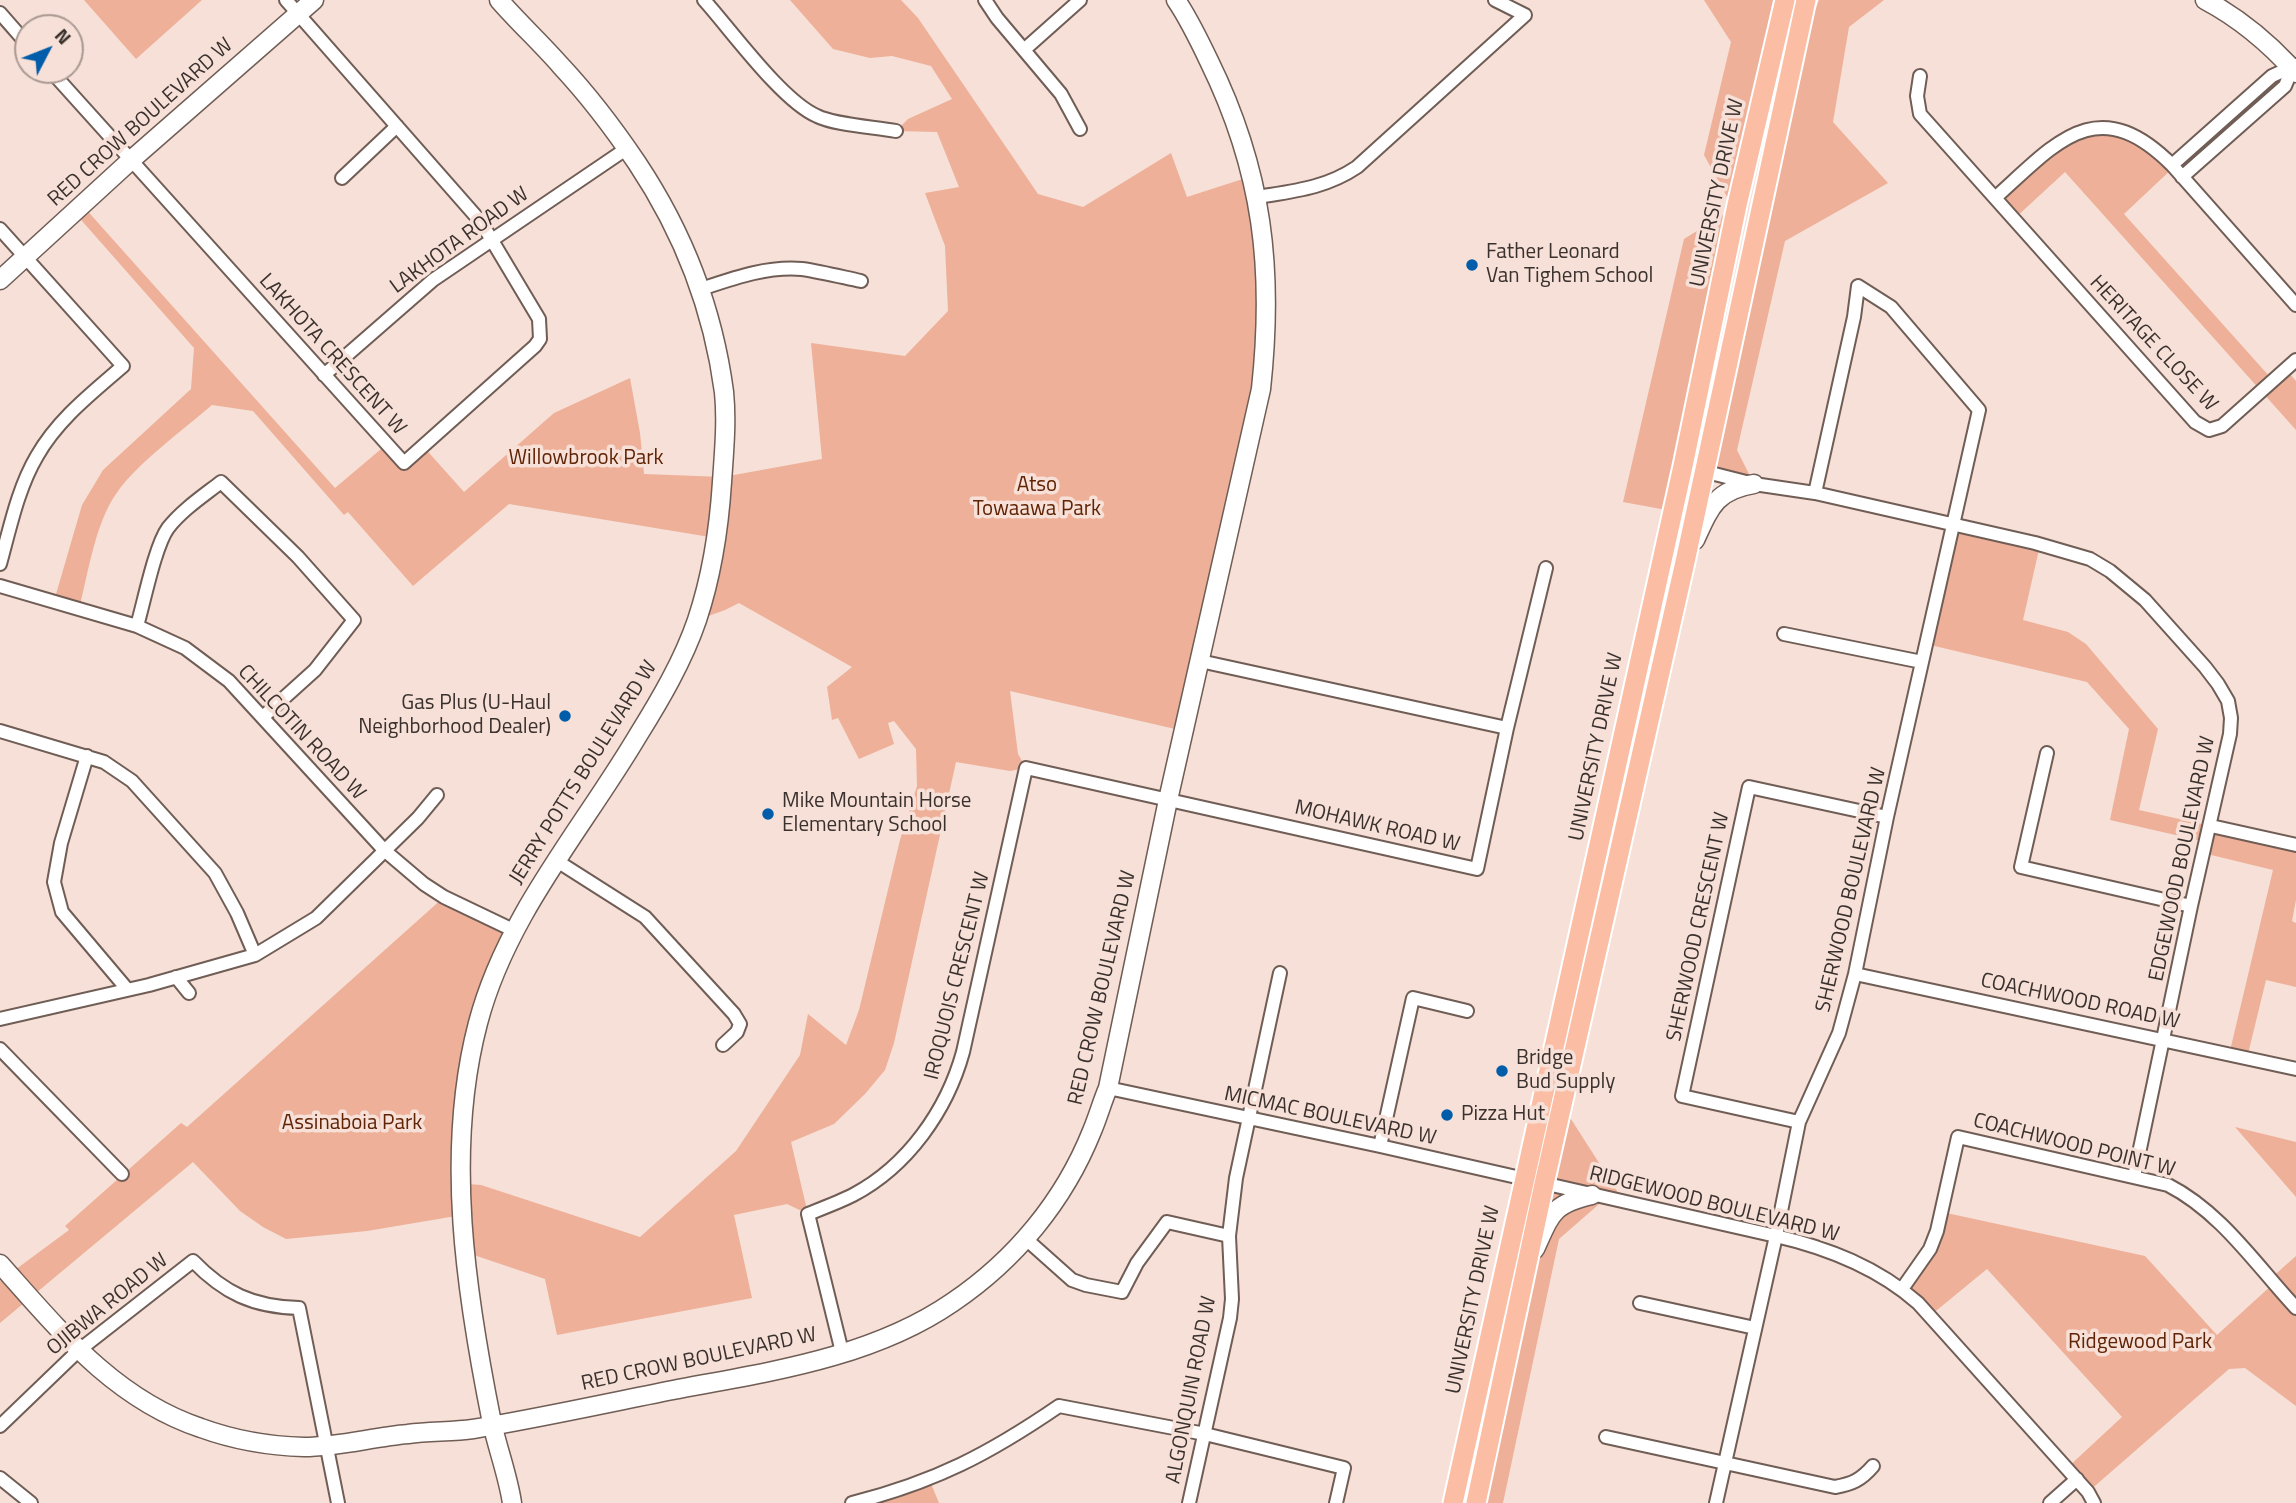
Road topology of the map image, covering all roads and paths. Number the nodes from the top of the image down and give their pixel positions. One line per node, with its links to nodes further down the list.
1 (286, 0): 14 (street, LAKHOTA CRESCENT W)
2 (314, 0): 14 (street, RED CROW BOULEVARD W)
3 (499, 0): 24 (street, JERRY POTTS BOULEVARD W)
4 (704, 0): 23 (street)
5 (985, 0): 16 (street)
6 (1080, 0): 16 (street)
7 (1176, 0): 29 (street, RED CROW BOULEVARD W)
8 (1494, 0): 29 (street)
9 (1782, 0): 40 (main road, UNIVERSITY DRIVE W)
10 (1806, 0): 17 (main road, UNIVERSITY DRIVE W)
11 (1819, 0): 17 (main road)
12 (2205, 0): 18 (street)
13 (0, 13): 15 (street)
14 (298, 14): 21 (street, LAKHOTA CRESCENT W); 25 (street, RED CROW BOULEVARD W)
15 (14, 29)
16 (1025, 49): 22 (street)
17 (1793, 54): 41 (main road, UNIVERSITY DRIVE W)
18 (2295, 69): 26 (street); 28 (street)
19 (1920, 76): 30 (street, HERITAGE CLOSE W)
20 (62, 84): 25 (street, LAKHOTA CRESCENT W)
21 (397, 126): 27 (street); 32 (street, LAKHOTA CRESCENT W)
22 (1080, 129)
23 (897, 131)
24 (626, 149): 32 (street, LAKHOTA ROAD W); 36 (street, JERRY POTTS BOULEVARD W)
25 (130, 161): 33 (street, RED CROW BOULEVARD W); 39 (street, LAKHOTA CRESCENT W)
26 (2172, 165): 28 (street); 30 (street)
27 (342, 177)
28 (2182, 177): 37 (street)
29 (1258, 197): 51 (street, RED CROW BOULEVARD W)
30 (1995, 198): 38 (street, HERITAGE CLOSE W)
31 (0, 229): 33 (street)
32 (492, 239): 39 (street, LAKHOTA ROAD W); 39 (street, LAKHOTA CRESCENT W)
33 (25, 258): 34 (street, RED CROW BOULEVARD W); 46 (street)
34 (0, 280)
35 (861, 281): 36 (street)
36 (701, 289): 64 (street, JERRY POTTS BOULEVARD W)
37 (2296, 305)
38 (2296, 360)
39 (324, 375)
40 (1683, 466): 41 (street, EDGEWOOD BOULEVARD W); 85 (main road, UNIVERSITY DRIVE W)
41 (1704, 471): 42 (street, EDGEWOOD BOULEVARD W); 45 (main road, UNIVERSITY DRIVE W)
42 (1754, 484): 43 (street, EDGEWOOD BOULEVARD W); 45 (street)
43 (1815, 493): 44 (street, EDGEWOOD BOULEVARD W); 44 (street, SHERWOOD BOULEVARD W)
44 (1953, 524): 52 (street, SHERWOOD BOULEVARD W); 61 (street, EDGEWOOD BOULEVARD W)
45 (1685, 562): 86 (main road, UNIVERSITY DRIVE W)
46 (0, 564)
47 (1546, 568): 54 (street, MOHAWK ROAD W)
48 (0, 586): 49 (street, CHILCOTIN ROAD W)
49 (136, 626): 53 (street, CHILCOTIN ROAD W); 53 (street)
50 (1784, 634): 52 (street)
51 (1200, 661): 54 (street); 59 (street, RED CROW BOULEVARD W)
52 (1922, 662): 60 (street, SHERWOOD BOULEVARD W)
53 (264, 716): 63 (street, CHILCOTIN ROAD W)
54 (1507, 729): 59 (street, MOHAWK ROAD W)
55 (0, 730): 57 (street)
56 (2047, 753): 65 (street)
57 (87, 756): 67 (street); 71 (street)
58 (437, 796): 63 (street)
59 (1168, 800): 79 (street, RED CROW BOULEVARD W); 98 (street, IROQUOIS CRESCENT W)
60 (1887, 817): 69 (street, SHERWOOD BOULEVARD W); 81 (street, SHERWOOD CRESCENT W)
61 (2211, 826): 62 (street); 65 (street, EDGEWOOD BOULEVARD W)
62 (2296, 845)
63 (384, 850): 66 (street, CHILCOTIN ROAD W); 67 (street)
64 (556, 861): 66 (street, JERRY POTTS BOULEVARD W); 76 (street)
65 (2191, 906): 75 (street, EDGEWOOD BOULEVARD W)
66 (513, 930): 99 (street, JERRY POTTS BOULEVARD W)
67 (255, 955): 70 (street)
68 (1280, 973): 80 (street, ALGONQUIN ROAD W)
69 (1855, 974): 75 (street, COACHWOOD ROAD W); 81 (street, SHERWOOD BOULEVARD W)
70 (176, 977): 71 (street); 72 (street)
71 (127, 989): 74 (street)
72 (189, 993)
73 (1466, 1011): 82 (street)
74 (0, 1018)
75 (2164, 1040): 78 (street, COACHWOOD ROAD W); 84 (street, EDGEWOOD BOULEVARD W)
76 (723, 1045)
77 (0, 1049): 83 (street)
78 (2296, 1069)
79 (1108, 1088): 80 (street, MICMAC BOULEVARD W); 90 (street, RED CROW BOULEVARD W)
80 (1248, 1118): 82 (street, MICMAC BOULEVARD W); 88 (street, ALGONQUIN ROAD W)
81 (1799, 1122): 89 (street, SHERWOOD BOULEVARD W)
82 (1380, 1146): 85 (street, MICMAC BOULEVARD W)
83 (122, 1174)
84 (2134, 1177): 93 (street, COACHWOOD POINT W); 95 (street, COACHWOOD POINT W)
85 (1524, 1180): 86 (street, MICMAC BOULEVARD W); 114 (main road, UNIVERSITY DRIVE W)
86 (1544, 1184): 87 (street, RIDGEWOOD BOULEVARD W); 92 (main road, UNIVERSITY DRIVE W)
87 (1592, 1195): 89 (street, RIDGEWOOD BOULEVARD W); 92 (street)
88 (1229, 1236): 90 (street); 101 (street, ALGONQUIN ROAD W)
89 (1776, 1236): 93 (street, RIDGEWOOD BOULEVARD W); 96 (street, SHERWOOD BOULEVARD W)
90 (1026, 1239): 98 (street, RED CROW BOULEVARD W)
91 (0, 1264): 97 (street, RED CROW BOULEVARD W)
92 (1526, 1268): 115 (main road, UNIVERSITY DRIVE W)
93 (1902, 1289): 107 (street, RIDGEWOOD BOULEVARD W)
94 (1640, 1303): 96 (street)
95 (2296, 1308)
96 (1755, 1328): 104 (street, SHERWOOD BOULEVARD W)
97 (78, 1351): 100 (street, OJIBWA ROAD W); 103 (street, RED CROW BOULEVARD W); 103 (street, OJIBWA ROAD W)
98 (842, 1352): 99 (street, RED CROW BOULEVARD W)
99 (493, 1425): 103 (street, RED CROW BOULEVARD W); 110 (street, JERRY POTTS BOULEVARD W)
100 (0, 1426)
101 (1205, 1434): 111 (street); 112 (street, ALGONQUIN ROAD W); 113 (street)
102 (1606, 1437): 104 (street)
103 (327, 1446): 109 (street, OJIBWA ROAD W)
104 (1726, 1461): 105 (street); 116 (street, SHERWOOD BOULEVARD W)
105 (1873, 1466)
106 (0, 1478): 108 (street)
107 (2077, 1479): 117 (street); 118 (street, RIDGEWOOD BOULEVARD W)
108 (31, 1503)
109 (338, 1503)
110 (512, 1503)
111 (852, 1503)
112 (1189, 1503)
113 (1336, 1503)
114 (1453, 1503)
115 (1476, 1503)
116 (1716, 1503)
117 (2050, 1503)
118 (2094, 1503)

